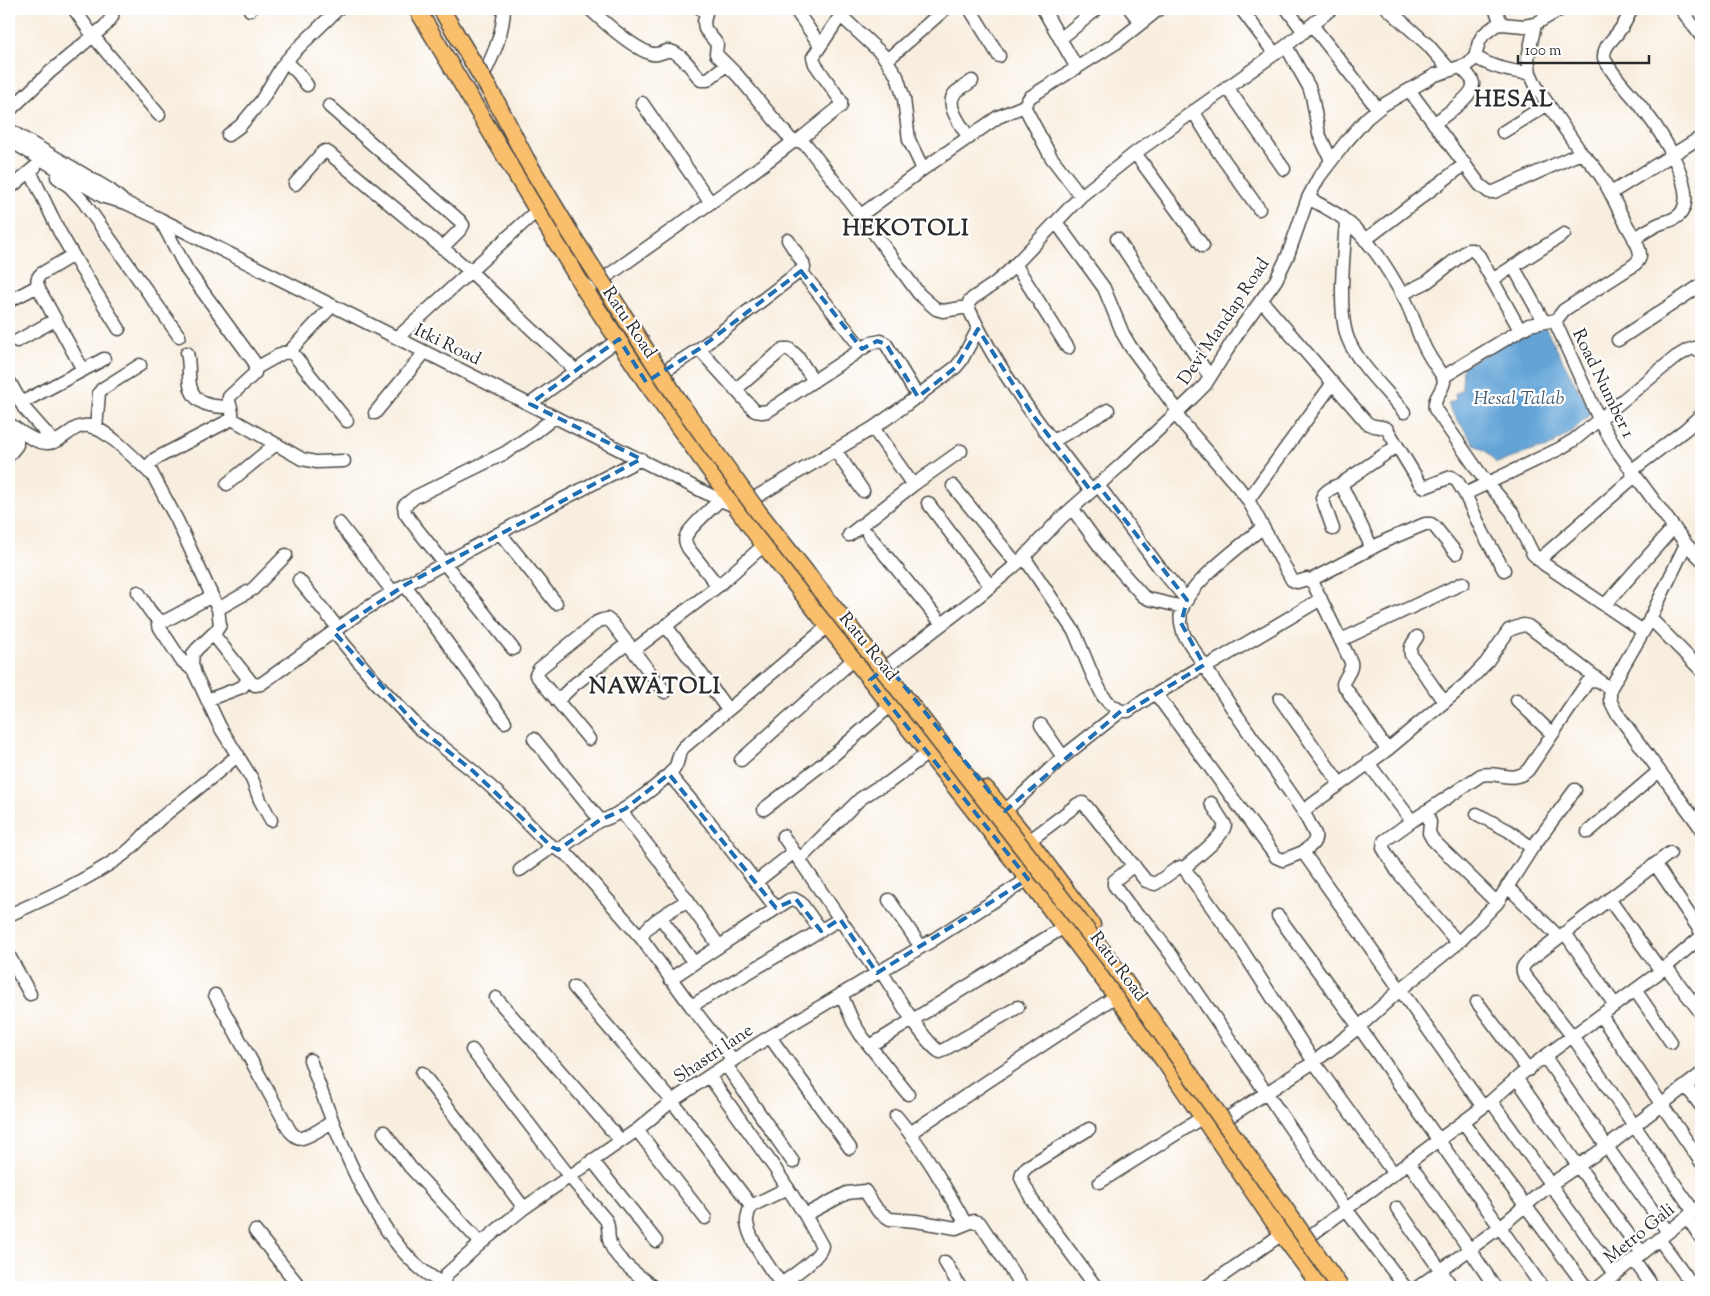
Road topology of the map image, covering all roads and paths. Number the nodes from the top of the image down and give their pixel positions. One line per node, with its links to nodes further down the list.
1 (74, 9): 31 (street)
2 (113, 9): 31 (street)
3 (338, 9): 40 (street)
4 (418, 9): 83 (main road, Ratu Road)
5 (431, 9): 399 (main road)
6 (441, 9): 400 (main road, bridge)
7 (449, 9): 44 (main road, Ratu Road)
8 (504, 9): 44 (street)
9 (590, 9): 41 (street)
10 (701, 9): 41 (street)
11 (795, 9): 34 (street)
12 (945, 9): 39 (street)
13 (970, 9): 37 (street)
14 (1043, 9): 33 (street)
15 (1097, 9): 33 (street)
16 (1130, 9): 27 (street)
17 (1159, 9): 27 (street)
18 (1287, 9): 30 (street)
19 (1331, 9): 30 (street)
20 (1388, 9): 43 (street)
21 (1495, 9): 28 (street)
22 (1561, 9): 29 (street)
23 (1630, 9): 68 (street)
24 (1681, 9): 32 (street)
25 (1242, 10): 36 (street)
26 (842, 12): 34 (street); 39 (street)
27 (1141, 23): 42 (street)
28 (1502, 24): 29 (street); 38 (street)
29 (1535, 24): 45 (street)
30 (1308, 29): 35 (street); 54 (street)
31 (93, 36): 55 (street); 57 (street)
32 (1701, 36)
33 (1060, 39): 42 (street)
34 (820, 45): 65 (street)
35 (1286, 46): 36 (street); 69 (street)
36 (1274, 54): 48 (street)
37 (999, 56)
38 (1475, 58): 43 (street, Devi Mandap Road); 45 (street)
39 (887, 60): 72 (street)
40 (287, 62): 47 (street); 61 (street)
41 (726, 65): 65 (street)
42 (1077, 68): 53 (street)
43 (1455, 69): 49 (street, Devi Mandap Road); 58 (street)
44 (485, 72): 77 (main road, Ratu Road)
45 (1530, 73): 51 (street, Road Number 1)
46 (972, 81): 63 (street)
47 (307, 85)
48 (1228, 86): 56 (street); 73 (street)
49 (1409, 90): 54 (street, Devi Mandap Road); 58 (street)
50 (642, 103): 80 (street)
51 (1548, 104): 60 (street); 67 (street, Road Number 1)
52 (329, 106): 94 (street)
53 (1024, 106): 63 (street); 78 (street)
54 (1378, 109): 69 (street, Devi Mandap Road)
55 (9, 110)
56 (1193, 110): 66 (street); 82 (street)
57 (159, 115)
58 (1434, 124): 70 (street)
59 (9, 130): 81 (street)
60 (1503, 132)
61 (228, 135)
62 (1701, 137): 68 (street)
63 (968, 138): 72 (street)
64 (9, 140): 71 (street)
65 (796, 141): 80 (street); 84 (street)
66 (1135, 153): 78 (street); 93 (street)
67 (1582, 154): 70 (street); 76 (street, Road Number 1)
68 (1672, 156): 76 (street); 90 (street)
69 (1331, 160): 79 (street, Devi Mandap Road)
70 (1464, 164): 92 (street)
71 (37, 165): 75 (street); 81 (street); 95 (street); 115 (street)
72 (923, 169): 84 (street)
73 (1284, 169)
74 (295, 184): 94 (street)
75 (9, 189)
76 (1611, 193): 90 (street, Road Number 1)
77 (556, 194): 83 (street); 100 (main road, Ratu Road)
78 (1081, 196): 87 (street)
79 (1308, 198): 86 (street); 106 (street, Devi Mandap Road)
80 (710, 202): 100 (street)
81 (126, 203): 85 (street, Itki Road)
82 (1259, 208)
83 (537, 210): 99 (street); 104 (main road, Ratu Road)
84 (860, 215): 109 (street)
85 (160, 219): 108 (street, Itki Road); 129 (street)
86 (1346, 221): 92 (street); 144 (street)
87 (1056, 222): 96 (street); 147 (street)
88 (1564, 234): 97 (street)
89 (1117, 239): 133 (street)
90 (1634, 239): 111 (street, Road Number 1)
91 (788, 240): 98 (street)
92 (1365, 240): 105 (street)
93 (1203, 246)
94 (442, 248): 99 (street)
95 (72, 254): 103 (street); 112 (street)
96 (1015, 264): 109 (street); 120 (street)
97 (1513, 266): 101 (street); 111 (street)
98 (801, 271): 121 (street); 122 (street)
99 (470, 272): 116 (street); 132 (street)
100 (606, 277): 104 (street); 130 (main road, Ratu Road)
101 (1492, 280): 105 (street); 114 (street)
102 (1701, 285): 118 (street)
103 (38, 286): 107 (street); 110 (street)
104 (585, 290): 117 (main road, Ratu Road)
105 (1402, 294): 134 (street)
106 (1261, 300): 133 (street, Devi Mandap Road); 138 (street)
107 (9, 301)
108 (332, 306): 116 (street, Itki Road); 123 (street)
109 (968, 307): 113 (street)
110 (55, 320): 119 (street); 131 (street)
111 (1550, 321): 114 (street); 150 (street, Road Number 1)
112 (119, 329)
113 (978, 329): 140 (street); 156 (street)
114 (1520, 330): 134 (street)
115 (179, 336)
116 (397, 338): 124 (street, Itki Road)
117 (619, 339): 132 (street); 137 (main road, Ratu Road)
118 (1618, 340)
119 (17, 341)
120 (1068, 348)
121 (699, 349): 130 (street); 139 (street)
122 (862, 349): 136 (street); 140 (street)
123 (289, 352): 129 (street); 151 (street)
124 (424, 352): 142 (street, Itki Road); 146 (street)
125 (187, 353): 145 (street)
126 (1701, 353): 150 (street)
127 (104, 359): 131 (street)
128 (140, 365): 155 (street)
129 (256, 368): 145 (street)
130 (666, 369): 137 (street); 175 (main road, Ratu Road)
131 (84, 370): 141 (street)
132 (576, 370): 142 (street)
133 (1210, 377): 147 (street, Devi Mandap Road)
134 (1443, 377): 167 (street)
135 (9, 381): 141 (street)
136 (814, 381): 139 (street); 139 (street)
137 (646, 382): 179 (main road, Ratu Road)
138 (1333, 383): 159 (street); 177 (street)
139 (735, 390)
140 (918, 396): 154 (street)
141 (21, 403): 157 (street)
142 (530, 404): 149 (street, Itki Road)
143 (1108, 410): 156 (street)
144 (1404, 412)
145 (231, 413): 158 (street); 165 (street)
146 (375, 413)
147 (1177, 413): 172 (street, Devi Mandap Road); 177 (street)
148 (1701, 416): 166 (street)
149 (555, 417): 163 (street, Itki Road); 196 (street)
150 (1599, 420): 166 (street, Road Number 1); 167 (street)
151 (347, 421)
152 (9, 424): 157 (street)
153 (9, 428): 162 (street)
154 (872, 428): 160 (street); 170 (street)
155 (96, 429): 157 (street); 165 (street)
156 (1053, 441): 172 (street)
157 (54, 442)
158 (276, 444): 164 (street); 168 (street)
159 (1397, 446): 169 (street); 174 (street)
160 (835, 450): 173 (street); 175 (street)
161 (961, 451): 170 (street)
162 (9, 454)
163 (641, 460): 176 (street, Itki Road); 185 (street)
164 (344, 461)
165 (150, 473): 206 (street)
166 (1633, 474): 183 (street, Road Number 1); 194 (street)
167 (1488, 483): 174 (street); 194 (street)
168 (227, 484)
169 (1341, 484): 184 (street); 190 (street)
170 (913, 485): 187 (street)
171 (954, 486): 195 (street)
172 (1094, 488): 180 (street, Devi Mandap Road); 209 (street)
173 (863, 491)
174 (1465, 494): 197 (street)
175 (756, 497): 179 (street); 225 (main road, Ratu Road)
176 (720, 500): 179 (street, Itki Road); 202 (street)
177 (1248, 500): 182 (street)
178 (928, 503): 203 (street)
179 (735, 506): 189 (main road, Ratu Road)
180 (1072, 508): 195 (street, Devi Mandap Road); 209 (street)
181 (339, 523): 205 (street)
182 (1263, 527): 199 (street); 209 (street)
183 (1674, 527): 188 (street, Road Number 1); 210 (street)
184 (1334, 529)
185 (500, 533): 196 (street); 208 (street)
186 (868, 534): 213 (street)
187 (849, 535)
188 (1686, 544): 193 (street, Road Number 1); 212 (street)
189 (764, 545): 202 (street); 216 (main road, Ratu Road)
190 (1372, 548): 191 (street); 199 (street)
191 (1456, 552)
192 (286, 554): 211 (street)
193 (1701, 559)
194 (1540, 560): 210 (street)
195 (1021, 561): 203 (street, Devi Mandap Road); 242 (street)
196 (445, 563): 201 (street); 223 (street)
197 (1504, 570)
198 (299, 580): 217 (street)
199 (1311, 580): 207 (street)
200 (1463, 584): 221 (street)
201 (405, 585): 205 (street); 243 (street)
202 (718, 586): 215 (street)
203 (991, 586): 213 (street, Devi Mandap Road)
204 (138, 592): 206 (street)
205 (393, 592): 217 (street)
206 (212, 596): 211 (street)
207 (1321, 599): 221 (street); 226 (street)
208 (556, 603)
209 (1185, 603): 226 (street)
210 (1605, 605): 218 (street)
211 (218, 609): 219 (street)
212 (1650, 618): 218 (street); 227 (street)
213 (942, 624): 225 (street, Devi Mandap Road)
214 (158, 625): 228 (street)
215 (666, 626): 222 (street); 241 (street)
216 (828, 626): 224 (main road, Ratu Road); 241 (street)
217 (336, 630): 231 (street); 272 (street)
218 (1643, 631): 232 (street)
219 (213, 634): 228 (street); 231 (street)
220 (1417, 637): 239 (street)
221 (1341, 640): 248 (street)
222 (631, 647): 233 (street); 238 (street); 238 (street)
223 (513, 648)
224 (854, 659): 229 (main road, Ratu Road); 252 (street)
225 (888, 666): 229 (street, Devi Mandap Road); 261 (main road, Ratu Road)
226 (1205, 666): 234 (street); 262 (street)
227 (1701, 670)
228 (194, 671): 236 (street)
229 (870, 680): 240 (main road, Ratu Road)
230 (1599, 680): 232 (street); 239 (street); 245 (street)
231 (251, 682): 236 (street)
232 (1610, 689): 254 (street)
233 (665, 692)
234 (1155, 695): 242 (street); 274 (street)
235 (1280, 699): 256 (street)
236 (207, 700): 250 (street)
237 (1517, 700): 245 (street)
238 (557, 701): 247 (street)
239 (1444, 702): 248 (street)
240 (891, 705): 249 (main road, Ratu Road); 259 (street)
241 (728, 710): 255 (street)
242 (1122, 711): 251 (street)
243 (505, 722)
244 (1041, 725): 251 (street)
245 (1552, 734): 263 (street)
246 (534, 739): 266 (street)
247 (589, 739)
248 (1387, 750): 253 (street)
249 (928, 752): 276 (street); 281 (main road, Ratu Road)
250 (238, 755): 265 (street); 289 (street)
251 (1063, 757): 261 (street)
252 (741, 760)
253 (1368, 763): 256 (street); 267 (street)
254 (1659, 771): 268 (street); 269 (street)
255 (669, 774): 260 (street); 282 (street)
256 (1340, 784): 262 (street)
257 (1575, 790): 273 (street)
258 (1211, 804): 279 (street)
259 (764, 809)
260 (621, 811): 266 (street); 285 (street)
261 (1005, 811): 271 (main road, Ratu Road)
262 (1303, 811): 274 (street)
263 (1426, 811): 267 (street); 287 (street)
264 (1477, 814): 273 (street)
265 (271, 820)
266 (600, 820): 272 (street)
267 (1412, 821): 299 (street)
268 (1701, 828)
269 (1588, 832)
270 (783, 836): 276 (street)
271 (1029, 841): 278 (street); 346 (main road, Ratu Road)
272 (555, 848): 280 (street); 298 (street)
273 (1532, 848): 283 (street)
274 (1303, 852): 308 (street)
275 (1670, 853): 277 (street)
276 (797, 856): 282 (street); 292 (street)
277 (1655, 864): 284 (street); 295 (street)
278 (1134, 866): 279 (street); 339 (street)
279 (1184, 868): 331 (street)
280 (520, 870)
281 (1028, 879): 293 (main road, Ratu Road); 301 (street, Shastri lane)
282 (756, 882): 288 (street)
283 (1507, 886): 287 (street); 296 (street)
284 (1609, 899): 296 (street); 304 (street)
285 (688, 900): 291 (street); 300 (street)
286 (889, 900): 301 (street)
287 (1496, 903): 299 (street)
288 (776, 908): 294 (street); 300 (street)
289 (9, 915)
290 (1278, 916): 322 (street)
291 (661, 918): 298 (street); 303 (street)
292 (840, 919): 294 (street); 305 (street)
293 (1064, 927): 313 (main road, Ratu Road); 321 (street)
294 (821, 930): 317 (street)
295 (1701, 932)
296 (1562, 935): 316 (street); 324 (street)
297 (1701, 937): 304 (street)
298 (642, 939): 306 (street)
299 (1458, 943): 308 (street)
300 (719, 946): 303 (street)
301 (921, 947): 305 (street, Shastri lane)
302 (9, 956): 310 (street)
303 (694, 962): 306 (street)
304 (1664, 969): 309 (street); 319 (street)
305 (879, 972): 311 (street, Shastri lane); 321 (street)
306 (670, 979): 317 (street)
307 (574, 987): 340 (street)
308 (1401, 989): 322 (street); 341 (street)
309 (1635, 990): 316 (street); 325 (street)
310 (30, 994)
311 (842, 994): 323 (street, Shastri lane); 326 (street)
312 (215, 995): 347 (street)
313 (1116, 996): 345 (main road, Ratu Road); 353 (street)
314 (496, 998): 354 (street)
315 (1476, 1002): 332 (street)
316 (1615, 1005): 320 (street)
317 (691, 1006): 330 (street)
318 (1018, 1007): 321 (street)
319 (1701, 1013)
320 (1600, 1016): 324 (street); 342 (street)
321 (912, 1018): 326 (street)
322 (1359, 1027): 331 (street); 355 (street)
323 (770, 1036): 330 (street, Shastri lane); 357 (street)
324 (1573, 1037): 328 (street); 349 (street)
325 (1671, 1042)
326 (870, 1046): 338 (street)
327 (472, 1050): 364 (street)
328 (1545, 1057): 332 (street); 356 (street)
329 (310, 1060): 347 (street)
330 (729, 1062): 335 (street, Shastri lane); 359 (street)
331 (1314, 1062): 339 (street); 363 (street)
332 (1528, 1070): 336 (street)
333 (422, 1073): 369 (street)
334 (1701, 1074): 337 (street)
335 (709, 1076): 340 (street, Shastri lane); 367 (street)
336 (1517, 1079): 341 (street); 362 (street)
337 (1686, 1086): 342 (street); 343 (street)
338 (908, 1094)
339 (1266, 1094): 346 (street); 372 (street)
340 (672, 1101): 351 (street, Shastri lane); 371 (street)
341 (1487, 1104): 348 (street); 366 (street)
342 (1662, 1105): 349 (street); 360 (street)
343 (1701, 1106)
344 (896, 1116): 353 (street)
345 (1202, 1117): 365 (street); 379 (main road, Ratu Road)
346 (1229, 1117): 381 (main road, Ratu Road)
347 (332, 1122): 390 (street)
348 (1463, 1122): 355 (street); 368 (street)
349 (1635, 1126): 356 (street); 373 (street)
350 (1089, 1129): 396 (street)
351 (637, 1130): 354 (street, Shastri lane); 375 (street)
352 (384, 1132): 384 (street)
353 (910, 1133): 376 (street)
354 (621, 1141): 358 (street, Shastri lane)
355 (1438, 1141): 361 (street); 377 (street)
356 (1607, 1147): 362 (street); 380 (street)
357 (850, 1148)
358 (592, 1160): 364 (street, Shastri lane); 383 (street)
359 (793, 1162)
360 (1701, 1162)
361 (1409, 1163): 363 (street); 385 (street)
362 (1578, 1166): 366 (street); 386 (street)
363 (1394, 1174): 372 (street)
364 (569, 1176): 369 (street, Shastri lane); 393 (street)
365 (1100, 1182)
366 (1551, 1184): 368 (street); 389 (street)
367 (788, 1188): 371 (street); 374 (street)
368 (1526, 1205): 377 (street); 407 (street)
369 (524, 1208): 384 (street, Shastri lane)
370 (1397, 1208): 388 (street)
371 (750, 1209): 391 (street)
372 (1346, 1209): 381 (street); 402 (street)
373 (1694, 1212): 380 (street, Metro Gali); 382 (street)
374 (805, 1215): 376 (street); 391 (street)
375 (705, 1218)
376 (966, 1224): 395 (street)
377 (1500, 1227): 385 (street); 406 (street)
378 (255, 1232): 392 (street)
379 (1282, 1234): 397 (street); 398 (main road, Ratu Road)
380 (1664, 1235): 386 (street, Metro Gali); 409 (street)
381 (1310, 1236): 401 (main road, Ratu Road)
382 (1701, 1238)
383 (656, 1241)
384 (481, 1243): 390 (street, Shastri lane)
385 (1470, 1250): 388 (street); 405 (street)
386 (1638, 1256): 389 (street, Metro Gali); 408 (street)
387 (945, 1262): 394 (street)
388 (1441, 1271): 403 (street); 404 (street)
389 (1608, 1283)
390 (440, 1285)
391 (783, 1286)
392 (300, 1287)
393 (653, 1287)
394 (960, 1287)
395 (1022, 1287)
396 (1096, 1287)
397 (1206, 1287)
398 (1321, 1287)
399 (1330, 1287)
400 (1340, 1287)
401 (1346, 1287)
402 (1405, 1287)
403 (1418, 1287)
404 (1452, 1287)
405 (1495, 1287)
406 (1542, 1287)
407 (1586, 1287)
408 (1653, 1287)
409 (1694, 1287)

